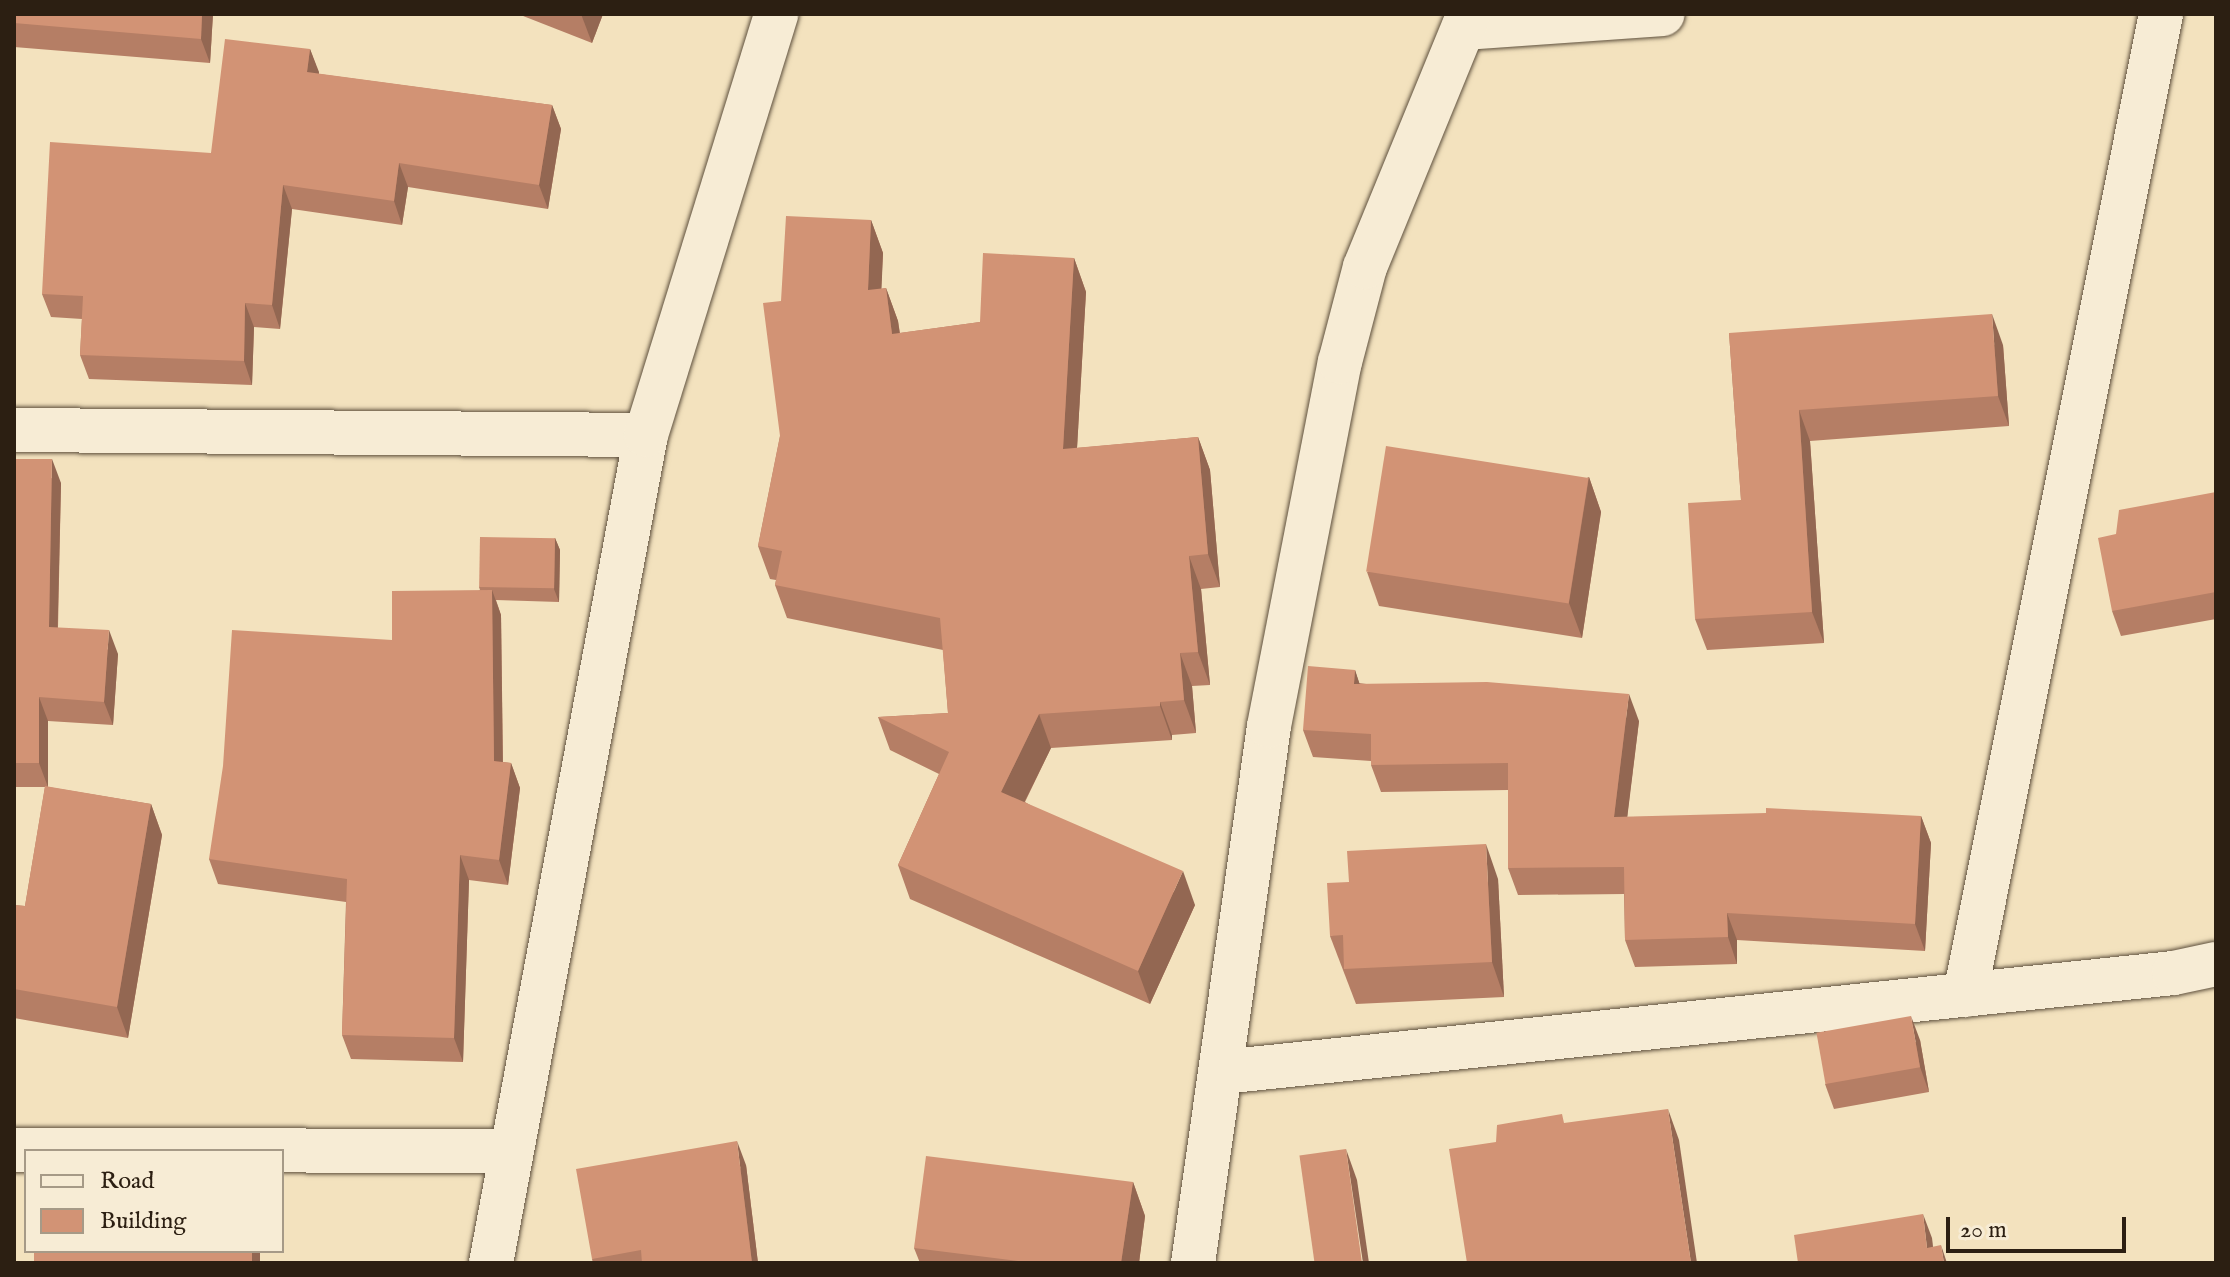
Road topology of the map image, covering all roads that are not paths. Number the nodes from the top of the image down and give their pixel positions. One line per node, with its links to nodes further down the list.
1 (776, 14): 6 (street)
2 (1663, 14): 4 (street)
3 (2161, 14): 8 (street)
4 (1466, 21): 9 (street)
5 (14, 430): 6 (street)
6 (646, 435): 11 (street)
7 (2216, 964): 8 (street)
8 (1965, 995): 9 (street)
9 (1222, 1072): 13 (street)
10 (284, 1151): 11 (street)
11 (510, 1151): 12 (street)
12 (491, 1263)
13 (1193, 1263)

